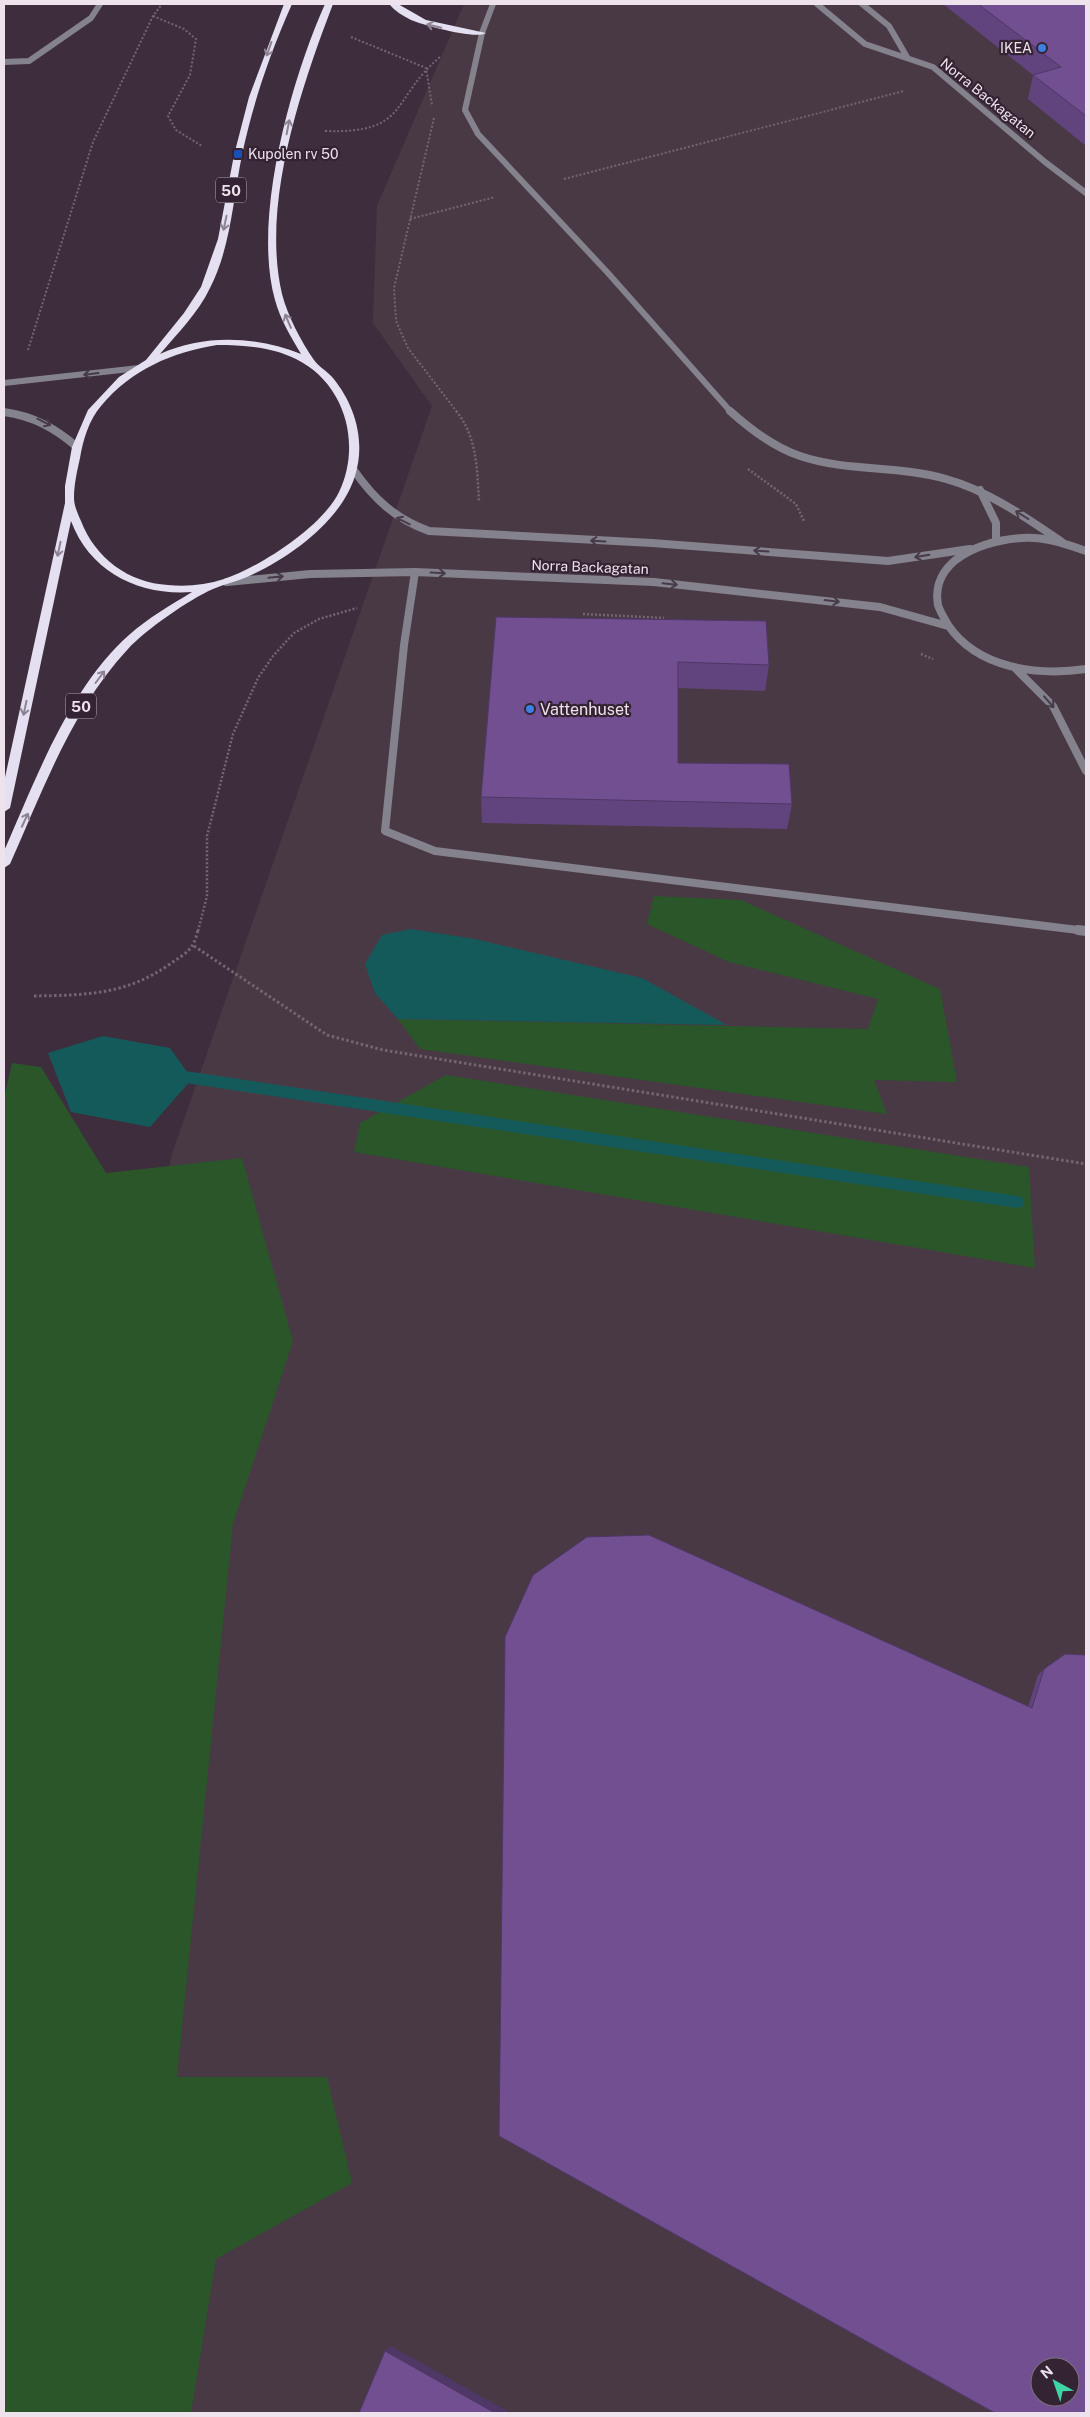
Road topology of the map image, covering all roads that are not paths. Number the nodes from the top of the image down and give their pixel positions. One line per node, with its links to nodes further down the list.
1 (100, 4): 10 (street)
2 (288, 4): 13 (highway, 50, one-way to 13)
3 (329, 4): 12 (highway, one-way to 3)
4 (393, 4): 8 (highway, one-way to 4)
5 (493, 4): 8 (street)
6 (817, 4): 9 (street, Norra Backagatan)
7 (862, 4): 9 (street)
8 (482, 33): 18 (street)
9 (907, 57): 11 (street, Norra Backagatan)
10 (4, 62)
11 (1086, 193)
12 (311, 363): 13 (highway); 17 (highway)
13 (143, 365): 14 (street, one-way to 14); 16 (highway)
14 (4, 383)
15 (4, 412): 16 (street, one-way to 16)
16 (77, 447): 19 (highway)
17 (353, 469): 22 (street, Norra Backagatan, one-way to 17); 25 (highway)
18 (980, 490): 20 (street); 21 (street, one-way to 18)
19 (69, 501): 26 (highway); 31 (highway, one-way to 31)
20 (996, 540): 21 (street); 22 (street)
21 (1062, 542): 23 (street)
22 (970, 549): 27 (street)
23 (1086, 551)
24 (416, 572): 25 (street, Norra Backagatan, one-way to 24); 27 (street, Norra Backagatan, one-way to 27); 33 (street)
25 (227, 582): 26 (highway)
26 (208, 587): 32 (highway, 50, one-way to 26)
27 (948, 626): 28 (street)
28 (1015, 668): 29 (street); 30 (street, one-way to 30)
29 (1086, 668)
30 (1086, 771)
31 (4, 808)
32 (4, 864)
33 (1086, 931)

